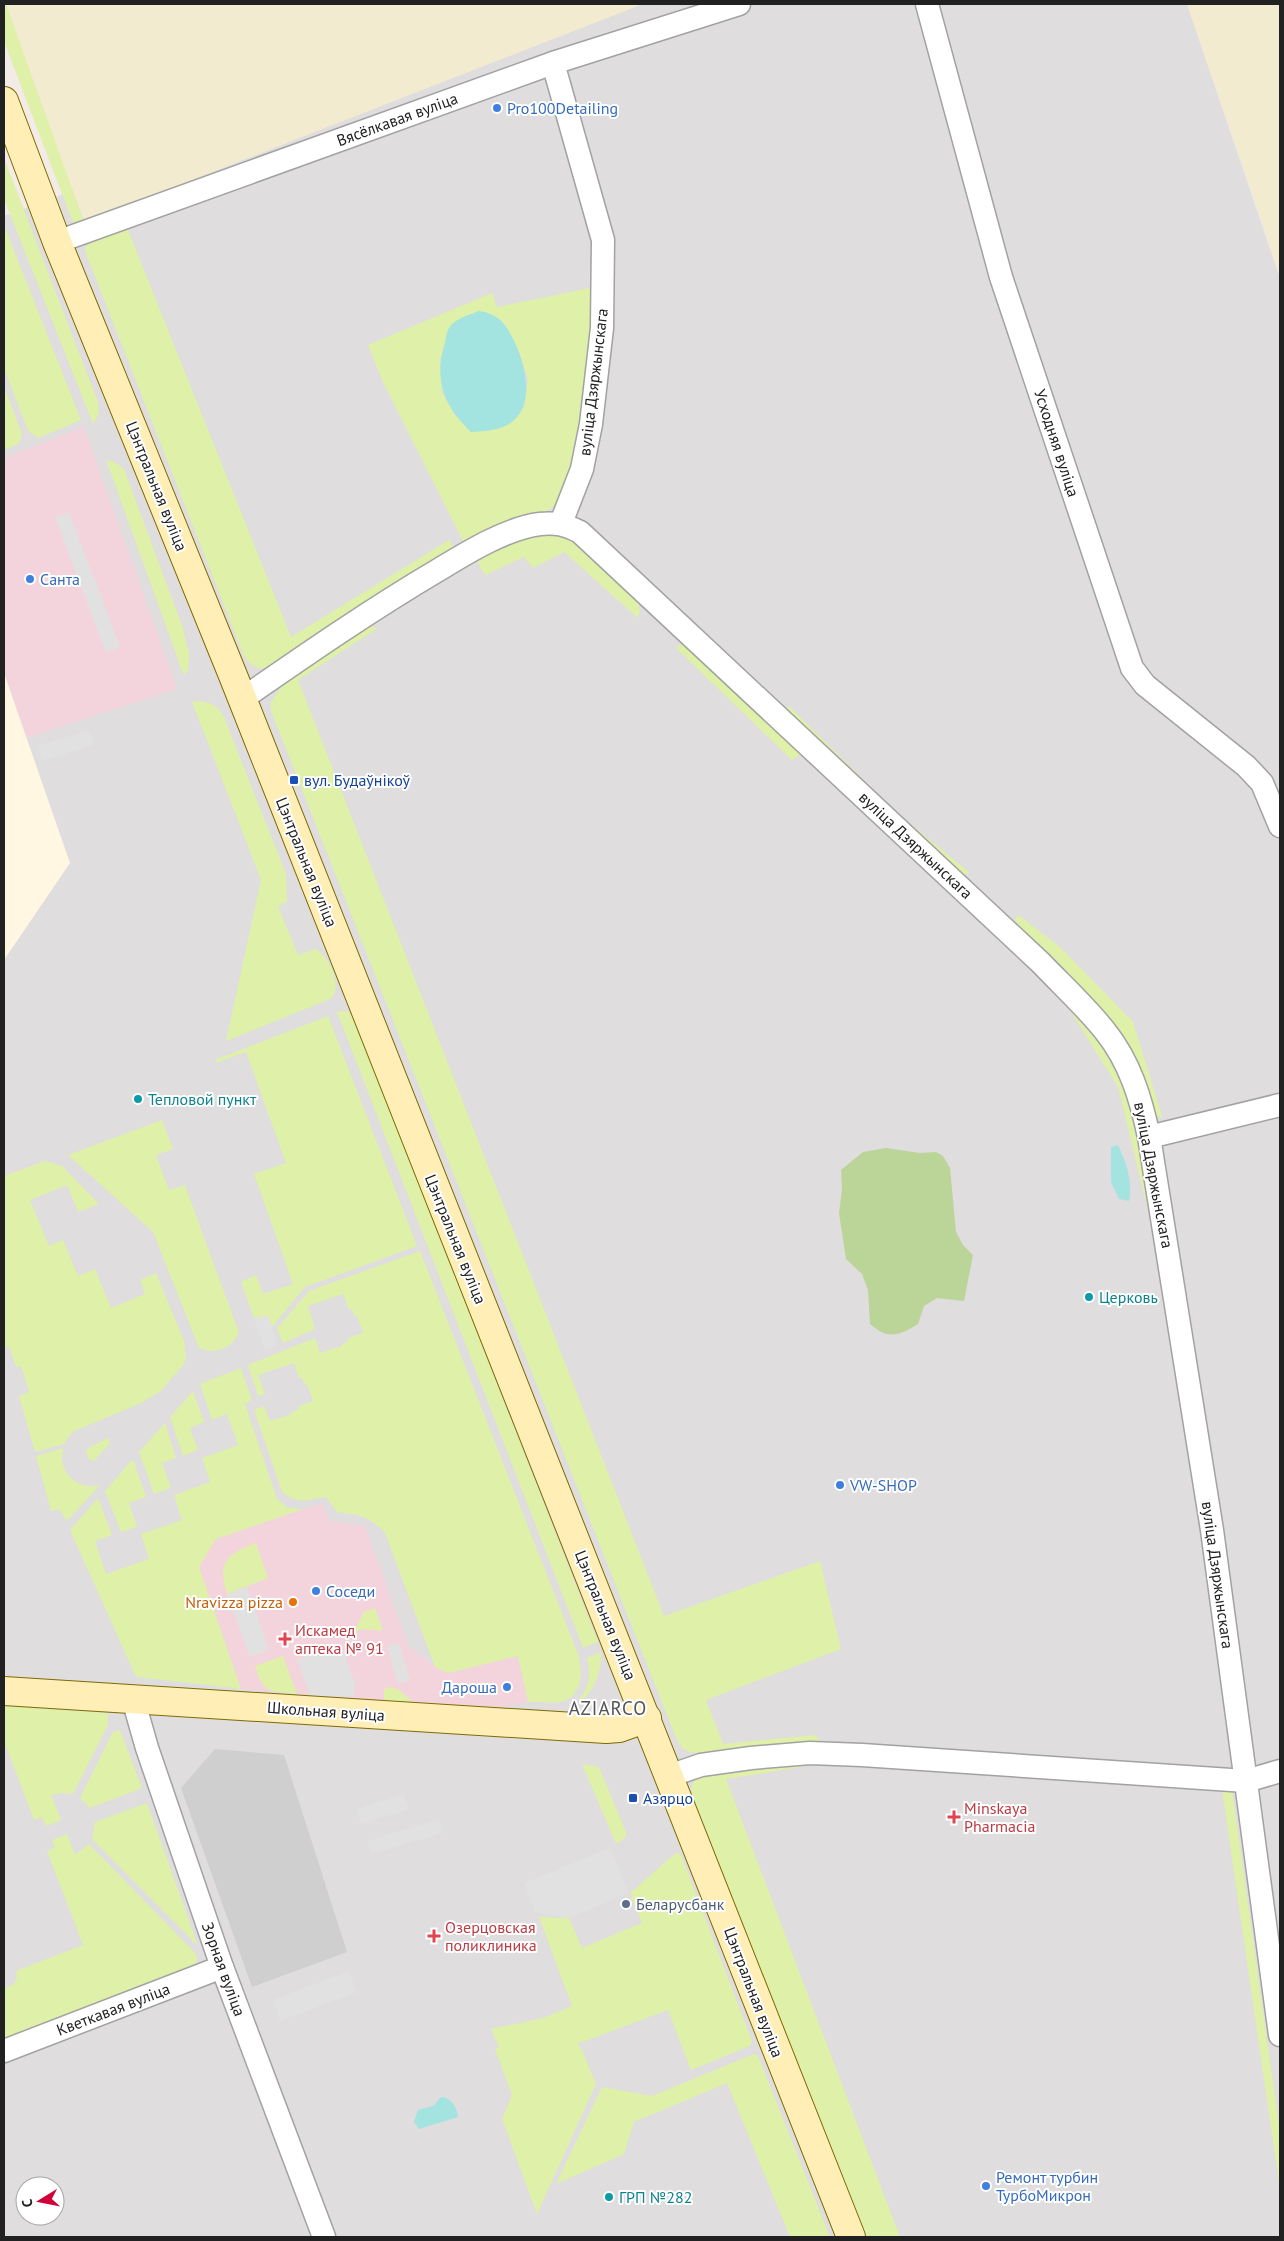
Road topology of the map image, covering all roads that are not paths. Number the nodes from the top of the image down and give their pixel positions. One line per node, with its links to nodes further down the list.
1 (739, 4): 3 (street, Вясёлкавая вуліца)
2 (927, 4): 8 (street, Усходняя вуліца)
3 (553, 63): 5 (street, Вясёлкавая вуліца); 6 (street, вуліца Дзяржынскага)
4 (4, 101): 5 (main road, Цэнтральная вуліца)
5 (57, 242): 7 (main road, Цэнтральная вуліца)
6 (561, 523): 7 (street); 10 (street, вуліца Дзяржынскага)
7 (242, 699): 13 (main road, Цэнтральная вуліца)
8 (1280, 826)
9 (1280, 1104): 10 (street)
10 (1150, 1137): 16 (street, вуліца Дзяржынскага)
11 (4, 1691): 12 (main road, Школьная вуліца)
12 (133, 1699): 13 (main road, Школьная вуліца); 17 (street, Зорная вуліца)
13 (647, 1718): 15 (main road, Цэнтральная вуліца)
14 (1280, 1771): 16 (street)
15 (669, 1776): 16 (street); 21 (main road, Цэнтральная вуліца)
16 (1246, 1781): 18 (street, вуліца Дзяржынскага)
17 (222, 1966): 19 (street, Кветкавая вуліца); 20 (street, Зорная вуліца)
18 (1280, 2035)
19 (4, 2051)
20 (324, 2237)
21 (851, 2237)

